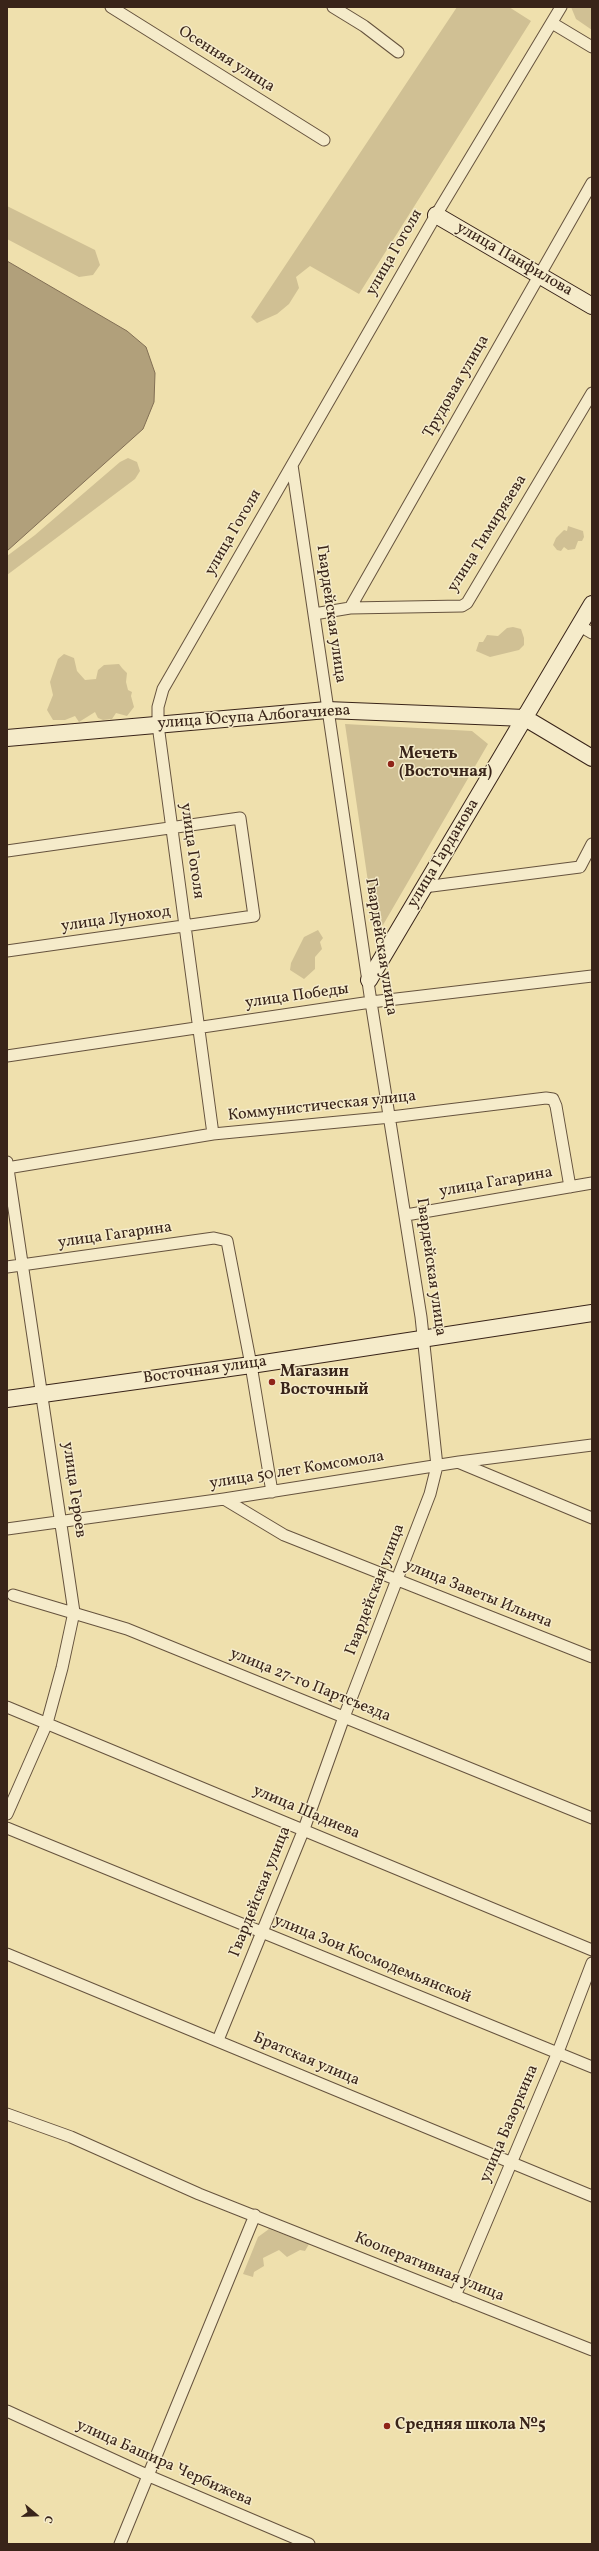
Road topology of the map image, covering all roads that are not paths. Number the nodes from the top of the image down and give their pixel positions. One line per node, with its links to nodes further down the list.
1 (111, 7): 7 (street, Осенняя улица)
2 (333, 7): 6 (street)
3 (561, 7): 4 (street, улица Гоголя)
4 (552, 23): 5 (street); 9 (street, улица Гоголя)
5 (592, 47)
6 (398, 52)
7 (324, 140)
8 (592, 183): 10 (street, Трудовая улица)
9 (436, 215): 10 (street, улица Панфилова); 13 (street, улица Гоголя)
10 (539, 275): 11 (street, улица Панфилова); 15 (street, Трудовая улица)
11 (592, 306)
12 (592, 393): 15 (street, улица Тимирязева)
13 (292, 465): 16 (street, Гвардейская улица); 20 (street, улица Гоголя)
14 (592, 604): 17 (street, улица Гарданова)
15 (350, 608): 16 (street, улица Тимирязева)
16 (314, 614): 18 (street, Гвардейская улица)
17 (586, 629): 19 (street, улица Гарданова)
18 (327, 710): 19 (street, улица Юсупа Албогачиева); 20 (street, улица Юсупа Албогачиева); 30 (street, Гвардейская улица)
19 (525, 718): 22 (street); 26 (street, улица Гарданова)
20 (158, 725): 21 (street, улица Юсупа Албогачиева); 23 (street, улица Гоголя)
21 (7, 738)
22 (592, 758)
23 (171, 828): 25 (street); 27 (street, улица Гоголя); 27 (street, улица Луноход)
24 (592, 844): 26 (street)
25 (7, 851)
26 (424, 887): 30 (street, улица Гарданова)
27 (186, 927): 28 (street, улица Луноход); 32 (street, улица Гоголя)
28 (7, 951)
29 (592, 976): 31 (street, улица Победы)
30 (369, 980): 31 (street, Гвардейская улица)
31 (372, 1002): 32 (street, улица Победы); 34 (street, Гвардейская улица)
32 (199, 1028): 33 (street, улица Победы); 35 (street, улица Гоголя)
33 (7, 1056)
34 (391, 1116): 35 (street, Коммунистическая улица); 38 (street, Коммунистическая улица); 39 (street, Гвардейская улица)
35 (213, 1134): 36 (street, Коммунистическая улица)
36 (7, 1166): 40 (street, улица Героев)
37 (592, 1183): 38 (street, улица Гагарина)
38 (570, 1187): 39 (street, улица Гагарина)
39 (406, 1215): 43 (street, Гвардейская улица)
40 (23, 1265): 41 (street, улица Гагарина); 44 (street, улица Гагарина); 45 (street, улица Героев)
41 (7, 1267)
42 (592, 1313): 43 (street, Восточная улица)
43 (424, 1338): 44 (street, Восточная улица); 49 (street, Гвардейская улица)
44 (251, 1365): 45 (street, Восточная улица); 50 (street)
45 (43, 1393): 46 (street, Восточная улица); 53 (street, улица Героев)
46 (7, 1399)
47 (592, 1445): 48 (street, улица 50 лет Комсомола)
48 (459, 1462): 49 (street, улица 50 лет Комсомола); 52 (street)
49 (438, 1466): 50 (street, улица 50 лет Комсомола); 55 (street, Гвардейская улица)
50 (272, 1492): 51 (street, улица 50 лет Комсомола)
51 (224, 1499): 53 (street, улица 50 лет Комсомола); 55 (street, улица Заветы Ильича)
52 (592, 1518)
53 (62, 1520): 54 (street, улица 50 лет Комсомола); 57 (street, улица Героев)
54 (7, 1529)
55 (397, 1580): 58 (street, улица Заветы Ильича); 60 (street, Гвардейская улица)
56 (13, 1595): 57 (street, улица 27-го Партсъезда)
57 (74, 1612): 60 (street, улица 27-го Партсъезда); 61 (street, улица Героев)
58 (592, 1657)
59 (7, 1706): 61 (street, улица Шадиева)
60 (344, 1717): 63 (street, улица 27-го Партсъезда); 65 (street, Гвардейская улица)
61 (47, 1723): 62 (street, улица Героев); 65 (street, улица Шадиева)
62 (7, 1814)
63 (592, 1818)
64 (7, 1828): 66 (street, улица Зои Космодемьянской)
65 (304, 1829): 66 (street, Гвардейская улица); 67 (street, улица Шадиева)
66 (262, 1934): 70 (street, Гвардейская улица); 71 (street, улица Зои Космодемьянской)
67 (592, 1950)
68 (7, 1954): 70 (street, Братская улица)
69 (592, 1963): 71 (street, улица Базоркина)
70 (218, 2040): 74 (street, Братская улица)
71 (558, 2052): 72 (street, улица Зои Космодемьянской); 74 (street, улица Базоркина)
72 (592, 2067)
73 (7, 2114): 76 (street, Кооперативная улица)
74 (511, 2163): 75 (street, Братская улица); 77 (street, улица Базоркина)
75 (592, 2196)
76 (255, 2215): 77 (street, Кооперативная улица); 80 (street)
77 (455, 2296): 78 (street, Кооперативная улица)
78 (592, 2350)
79 (7, 2411): 80 (street, улица Башира Чербижева)
80 (149, 2476): 81 (street); 82 (street, улица Башира Чербижева)
81 (120, 2544)
82 (309, 2544)

